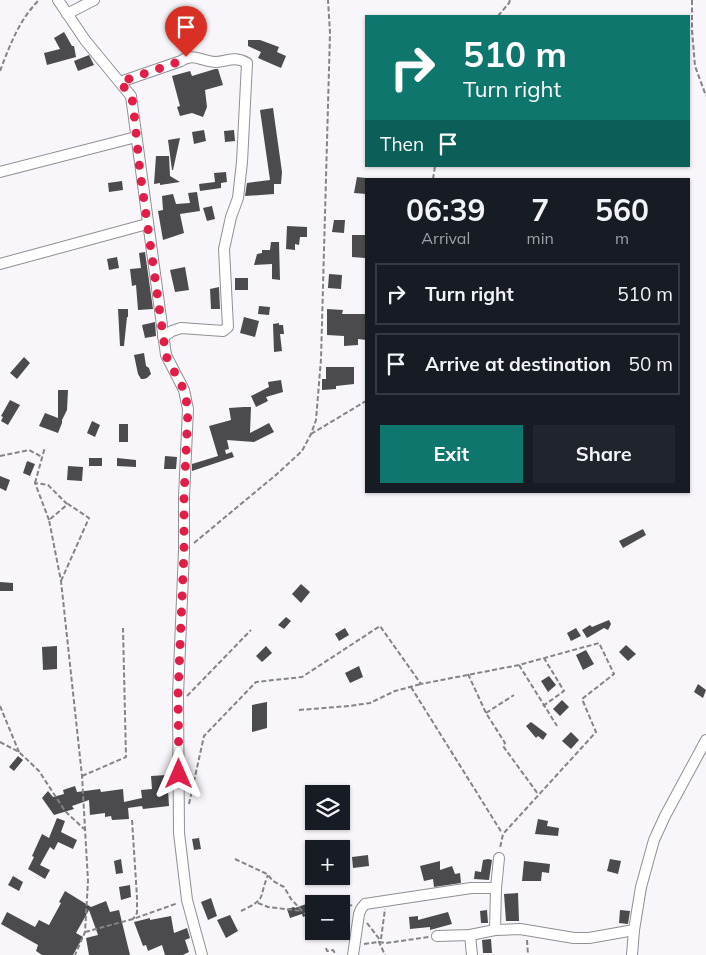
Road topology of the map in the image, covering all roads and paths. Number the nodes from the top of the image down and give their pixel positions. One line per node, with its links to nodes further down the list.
1 (39, 0): 9 (path)
2 (58, 0): 7 (street)
3 (94, 0): 7 (street)
4 (328, 0): 18 (path)
5 (510, 0): 8 (path)
6 (692, 0): 11 (path)
7 (67, 14): 10 (street)
8 (499, 15)
9 (0, 71)
10 (120, 82): 12 (street); 16 (street)
11 (706, 96)
12 (136, 137): 13 (street); 14 (street)
13 (0, 172)
14 (147, 224): 15 (street); 16 (street)
15 (0, 264)
16 (163, 337): 25 (street)
17 (365, 402): 18 (path)
18 (312, 434): 25 (path)
19 (45, 447): 21 (path)
20 (0, 456): 21 (path)
21 (42, 457): 22 (path)
22 (34, 483): 23 (path); 24 (path)
23 (68, 504): 24 (path); 26 (path)
24 (49, 520): 26 (path)
25 (184, 551): 34 (street)
26 (61, 581): 44 (path)
27 (123, 628): 44 (path)
28 (251, 630): 34 (path)
29 (544, 658): 30 (path); 37 (path); 45 (path)
30 (519, 665): 31 (path); 37 (path)
31 (468, 674): 32 (path); 39 (path)
32 (421, 684): 33 (path); 46 (path)
33 (411, 687): 38 (path); 49 (path)
34 (178, 695): 54 (street)
35 (514, 695): 39 (path)
36 (0, 706): 43 (path)
37 (544, 706): 40 (path)
38 (299, 710)
39 (486, 713): 45 (path)
40 (557, 726)
41 (706, 740): 64 (street)
42 (0, 742): 43 (path)
43 (19, 752): 48 (path)
44 (82, 776): 48 (path)
45 (538, 795): 49 (path)
46 (189, 805)
47 (132, 820): 61 (path)
48 (84, 830): 65 (path)
49 (503, 834): 50 (path)
50 (499, 858): 53 (street)
51 (236, 859): 52 (path)
52 (268, 875): 56 (path); 58 (path)
53 (496, 888): 55 (street); 62 (street)
54 (187, 900): 61 (path); 72 (street)
55 (387, 900): 60 (street); 68 (path)
56 (258, 902): 57 (path); 58 (path)
57 (241, 911)
58 (304, 911): 59 (path)
59 (305, 914)
60 (359, 914): 68 (path); 70 (street)
61 (133, 919): 65 (path)
62 (496, 930): 63 (street); 66 (street)
63 (527, 930): 64 (street); 76 (path)
64 (634, 930): 77 (street)
65 (85, 932): 71 (path)
66 (470, 935): 67 (street); 75 (street)
67 (438, 936): 68 (path)
68 (380, 941): 70 (path); 74 (path)
69 (326, 948): 73 (path)
70 (353, 950)
71 (75, 955)
72 (202, 955)
73 (336, 955)
74 (385, 955)
75 (472, 955)
76 (528, 955)
77 (632, 955)

